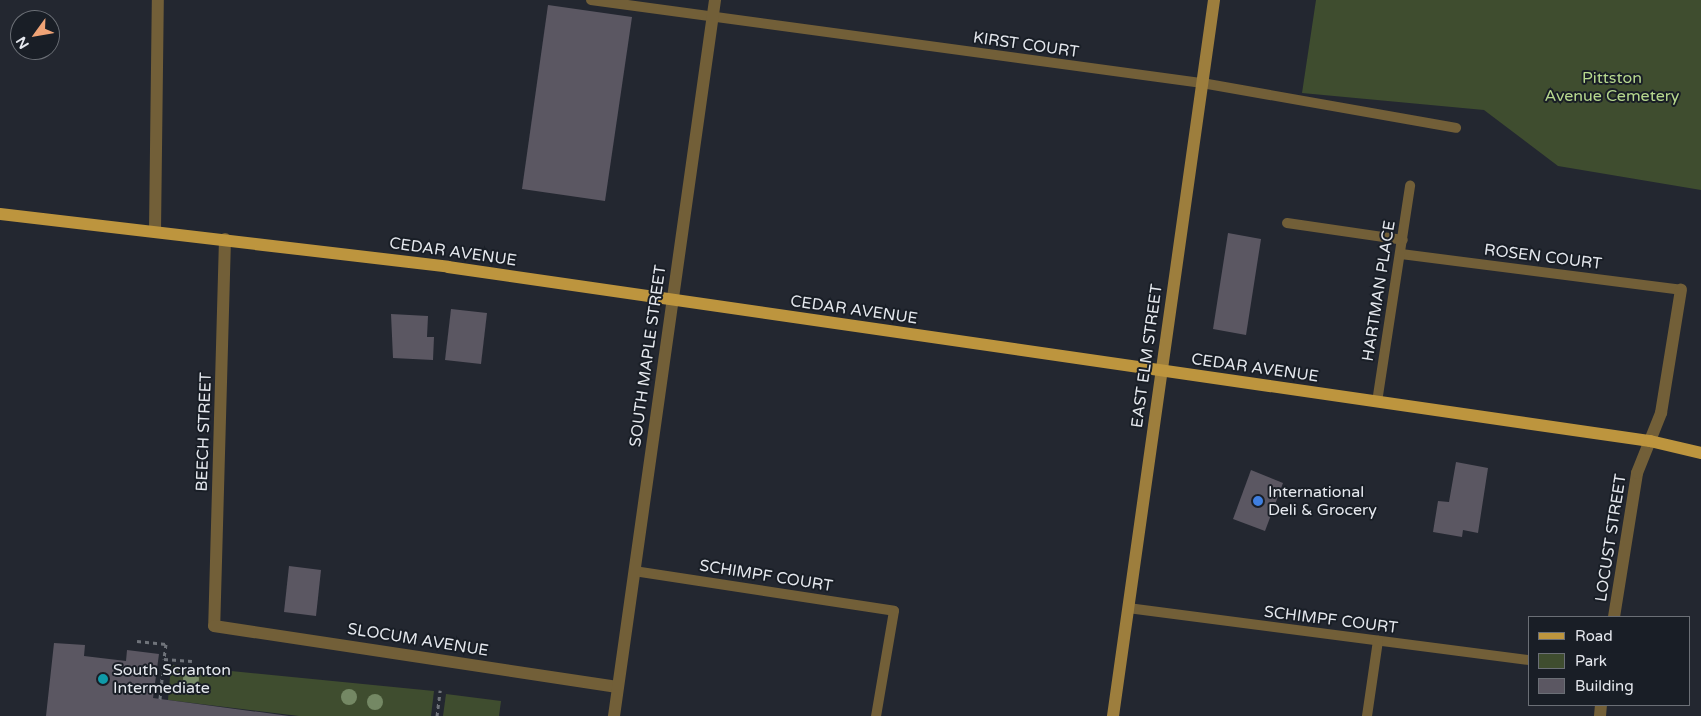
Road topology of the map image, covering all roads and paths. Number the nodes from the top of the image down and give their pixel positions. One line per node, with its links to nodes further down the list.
1 (158, 0): 11 (street)
2 (590, 0): 5 (lane, KIRST COURT)
3 (715, 0): 5 (street, SOUTH MAPLE STREET)
4 (1214, 0): 6 (street, EAST ELM STREET)
5 (712, 18): 6 (lane, KIRST COURT); 16 (street, SOUTH MAPLE STREET)
6 (1202, 83): 7 (lane, KIRST COURT); 17 (street, EAST ELM STREET)
7 (1456, 128)
8 (1410, 186): 13 (lane, HARTMAN PLACE)
9 (0, 214): 11 (main road, CEDAR AVENUE)
10 (1287, 224): 13 (lane)
11 (155, 231): 12 (main road, CEDAR AVENUE)
12 (226, 239): 16 (main road, CEDAR AVENUE); 24 (street, BEECH STREET)
13 (1402, 240): 14 (lane, HARTMAN PLACE)
14 (1401, 254): 15 (lane, ROSEN COURT); 18 (lane, HARTMAN PLACE)
15 (1681, 290): 19 (street, LOCUST STREET)
16 (672, 300): 17 (main road, CEDAR AVENUE); 21 (street, SOUTH MAPLE STREET)
17 (1162, 370): 18 (main road, CEDAR AVENUE); 22 (street, EAST ELM STREET)
18 (1377, 402): 19 (main road, CEDAR AVENUE)
19 (1650, 442): 20 (main road, CEDAR AVENUE); 23 (street, LOCUST STREET)
20 (1701, 453)
21 (634, 571): 30 (street, SOUTH MAPLE STREET); 35 (lane, SCHIMPF COURT)
22 (1128, 608): 26 (lane, SCHIMPF COURT); 36 (street, EAST ELM STREET)
23 (1614, 616)
24 (214, 626): 30 (street, SLOCUM AVENUE)
25 (137, 641): 27 (path)
26 (1378, 641): 28 (lane, SCHIMPF COURT); 37 (lane)
27 (164, 659): 29 (path); 32 (path)
28 (1528, 660)
29 (192, 661)
30 (617, 687): 34 (street, SOUTH MAPLE STREET)
31 (440, 690): 33 (path)
32 (160, 699)
33 (436, 716)
34 (614, 716)
35 (876, 716)
36 (1113, 716)
37 (1367, 716)

